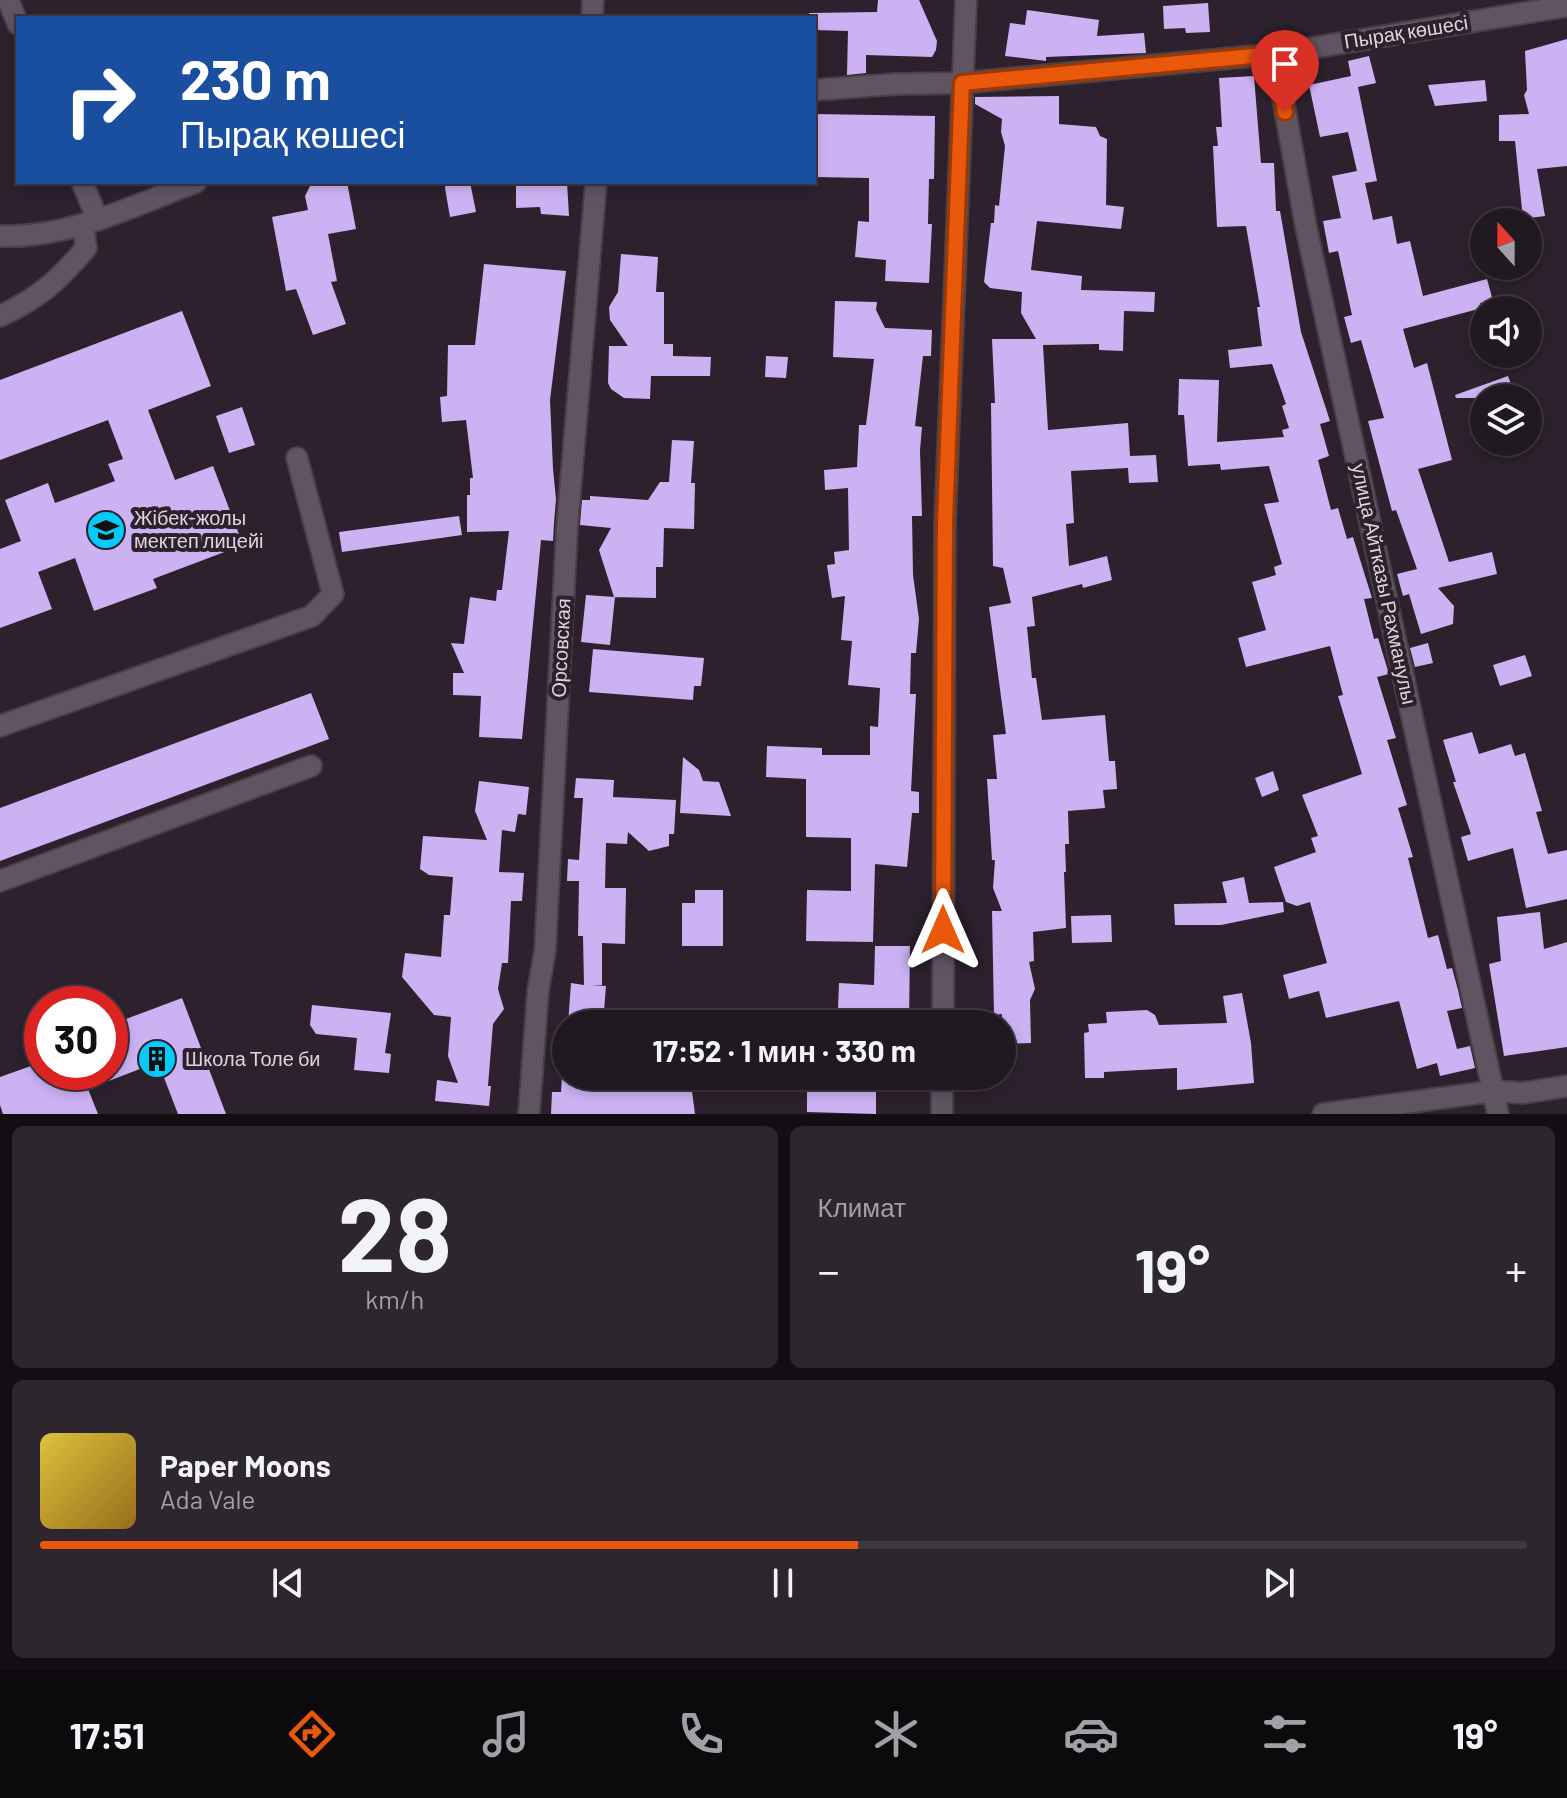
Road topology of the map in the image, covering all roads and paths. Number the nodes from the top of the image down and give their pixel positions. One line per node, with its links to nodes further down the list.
1 (8, 0): 4 (street)
2 (966, 0): 6 (street)
3 (1567, 6): 5 (street, Пырақ көшесі)
4 (16, 19)
5 (1275, 54): 6 (street, Пырақ көшесі); 21 (street, улица Айтказы Рахманулы)
6 (962, 83): 7 (street, Пырақ көшесі); 18 (street)
7 (816, 90)
8 (82, 184): 11 (street)
9 (191, 184): 11 (street)
10 (596, 184): 22 (street, Орсовская)
11 (90, 222): 12 (street); 13 (street)
12 (0, 236)
13 (0, 316)
14 (297, 458): 15 (street)
15 (0, 726)
16 (311, 766): 17 (street)
17 (0, 881)
18 (943, 1010)
19 (1567, 1086): 21 (street)
20 (942, 1090): 23 (street)
21 (1494, 1091): 24 (street); 25 (street, улица Айтказы Рахманулы)
22 (529, 1114)
23 (942, 1114)
24 (1323, 1114)
25 (1498, 1114)

